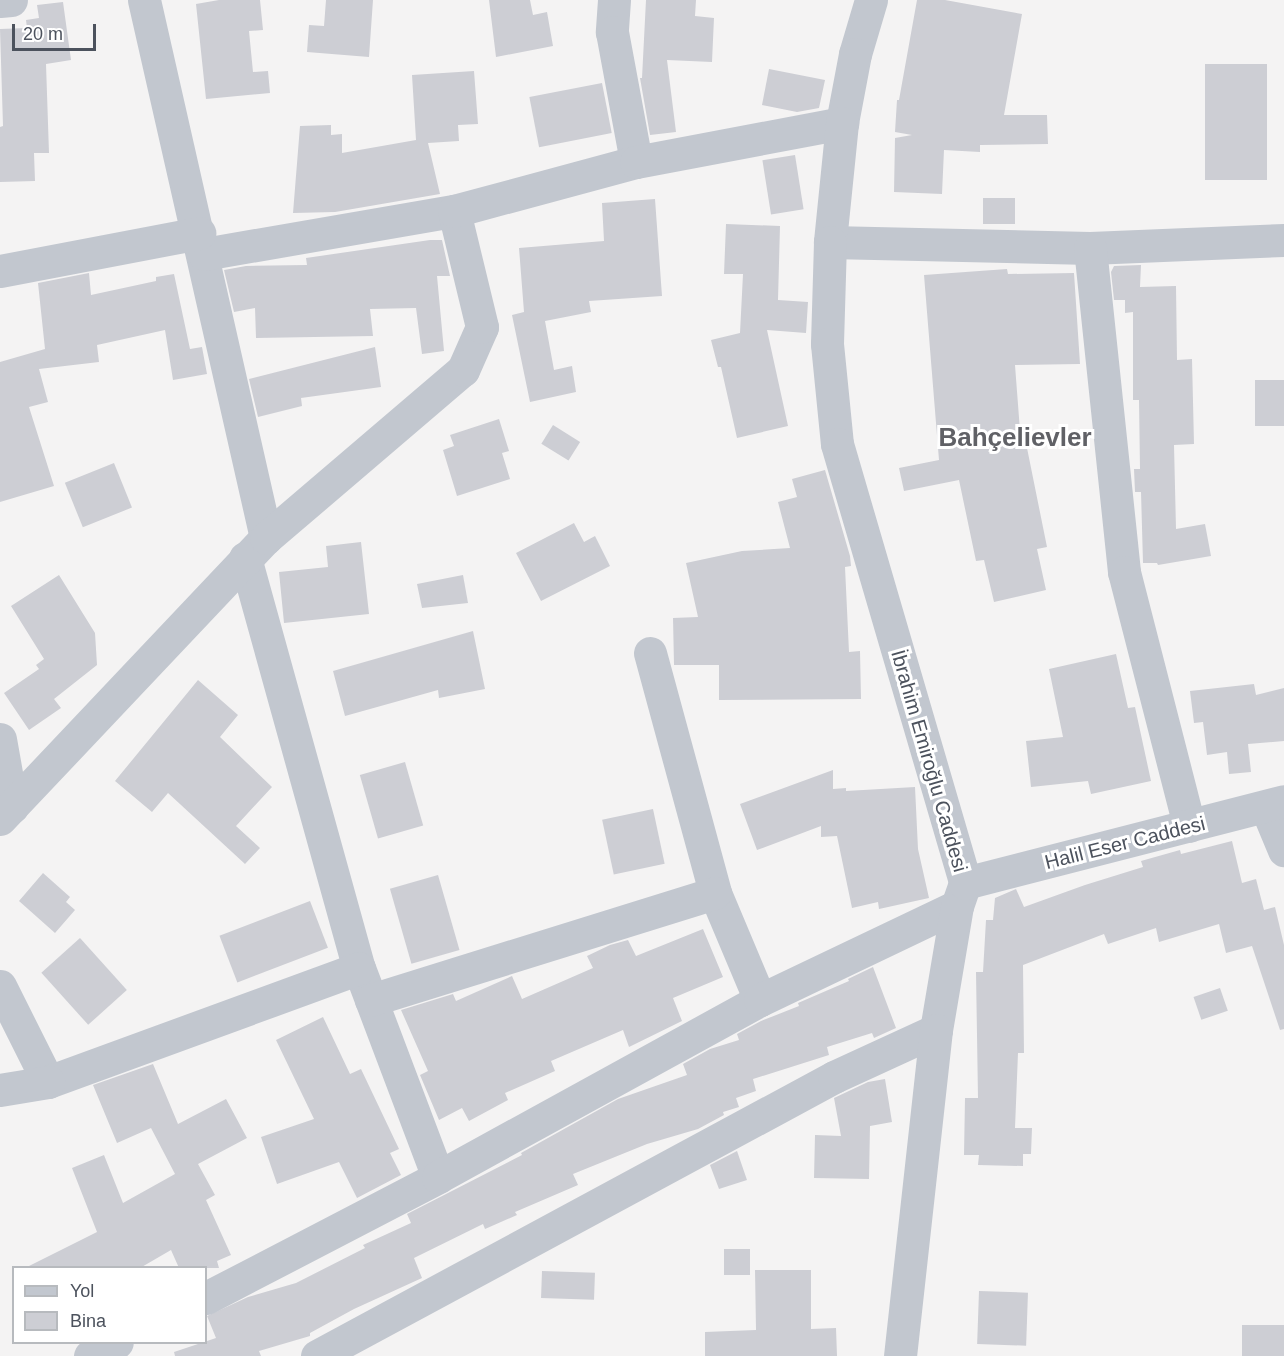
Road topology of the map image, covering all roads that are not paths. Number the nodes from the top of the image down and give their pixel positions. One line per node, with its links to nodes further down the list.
1 (11, 0): 5 (street)
2 (144, 0): 11 (street)
3 (614, 0): 7 (street)
4 (871, 0): 6 (street, İbrahim Emiroğlu Caddesi)
5 (0, 1)
6 (842, 123): 7 (street); 10 (street, İbrahim Emiroğlu Caddesi)
7 (636, 162): 8 (street)
8 (453, 211): 11 (street); 14 (street)
9 (1284, 240): 12 (street)
10 (830, 242): 12 (street); 22 (street, İbrahim Emiroğlu Caddesi)
11 (202, 244): 13 (street); 14 (street)
12 (1090, 248): 19 (street)
13 (0, 271)
14 (255, 548): 18 (street); 23 (street)
15 (650, 653): 21 (street)
16 (0, 739): 18 (street)
17 (1275, 804): 19 (street, Halil Eser Caddesi); 20 (street)
18 (6, 813)
19 (1189, 826): 22 (street, Halil Eser Caddesi)
20 (1284, 850)
21 (715, 893): 25 (street); 26 (street)
22 (961, 895): 26 (street, Halil Eser Caddesi); 27 (street, İbrahim Emiroğlu Caddesi)
23 (359, 968): 25 (street); 28 (street)
24 (0, 986): 28 (street)
25 (371, 1000): 30 (street)
26 (760, 1000): 30 (street, Halil Eser Caddesi)
27 (936, 1030): 34 (street); 35 (street, İbrahim Emiroğlu Caddesi)
28 (48, 1082): 29 (street)
29 (0, 1089)
30 (438, 1177): 31 (street, Halil Eser Caddesi)
31 (207, 1297)
32 (113, 1344): 33 (street)
33 (90, 1356)
34 (317, 1356)
35 (900, 1356)

